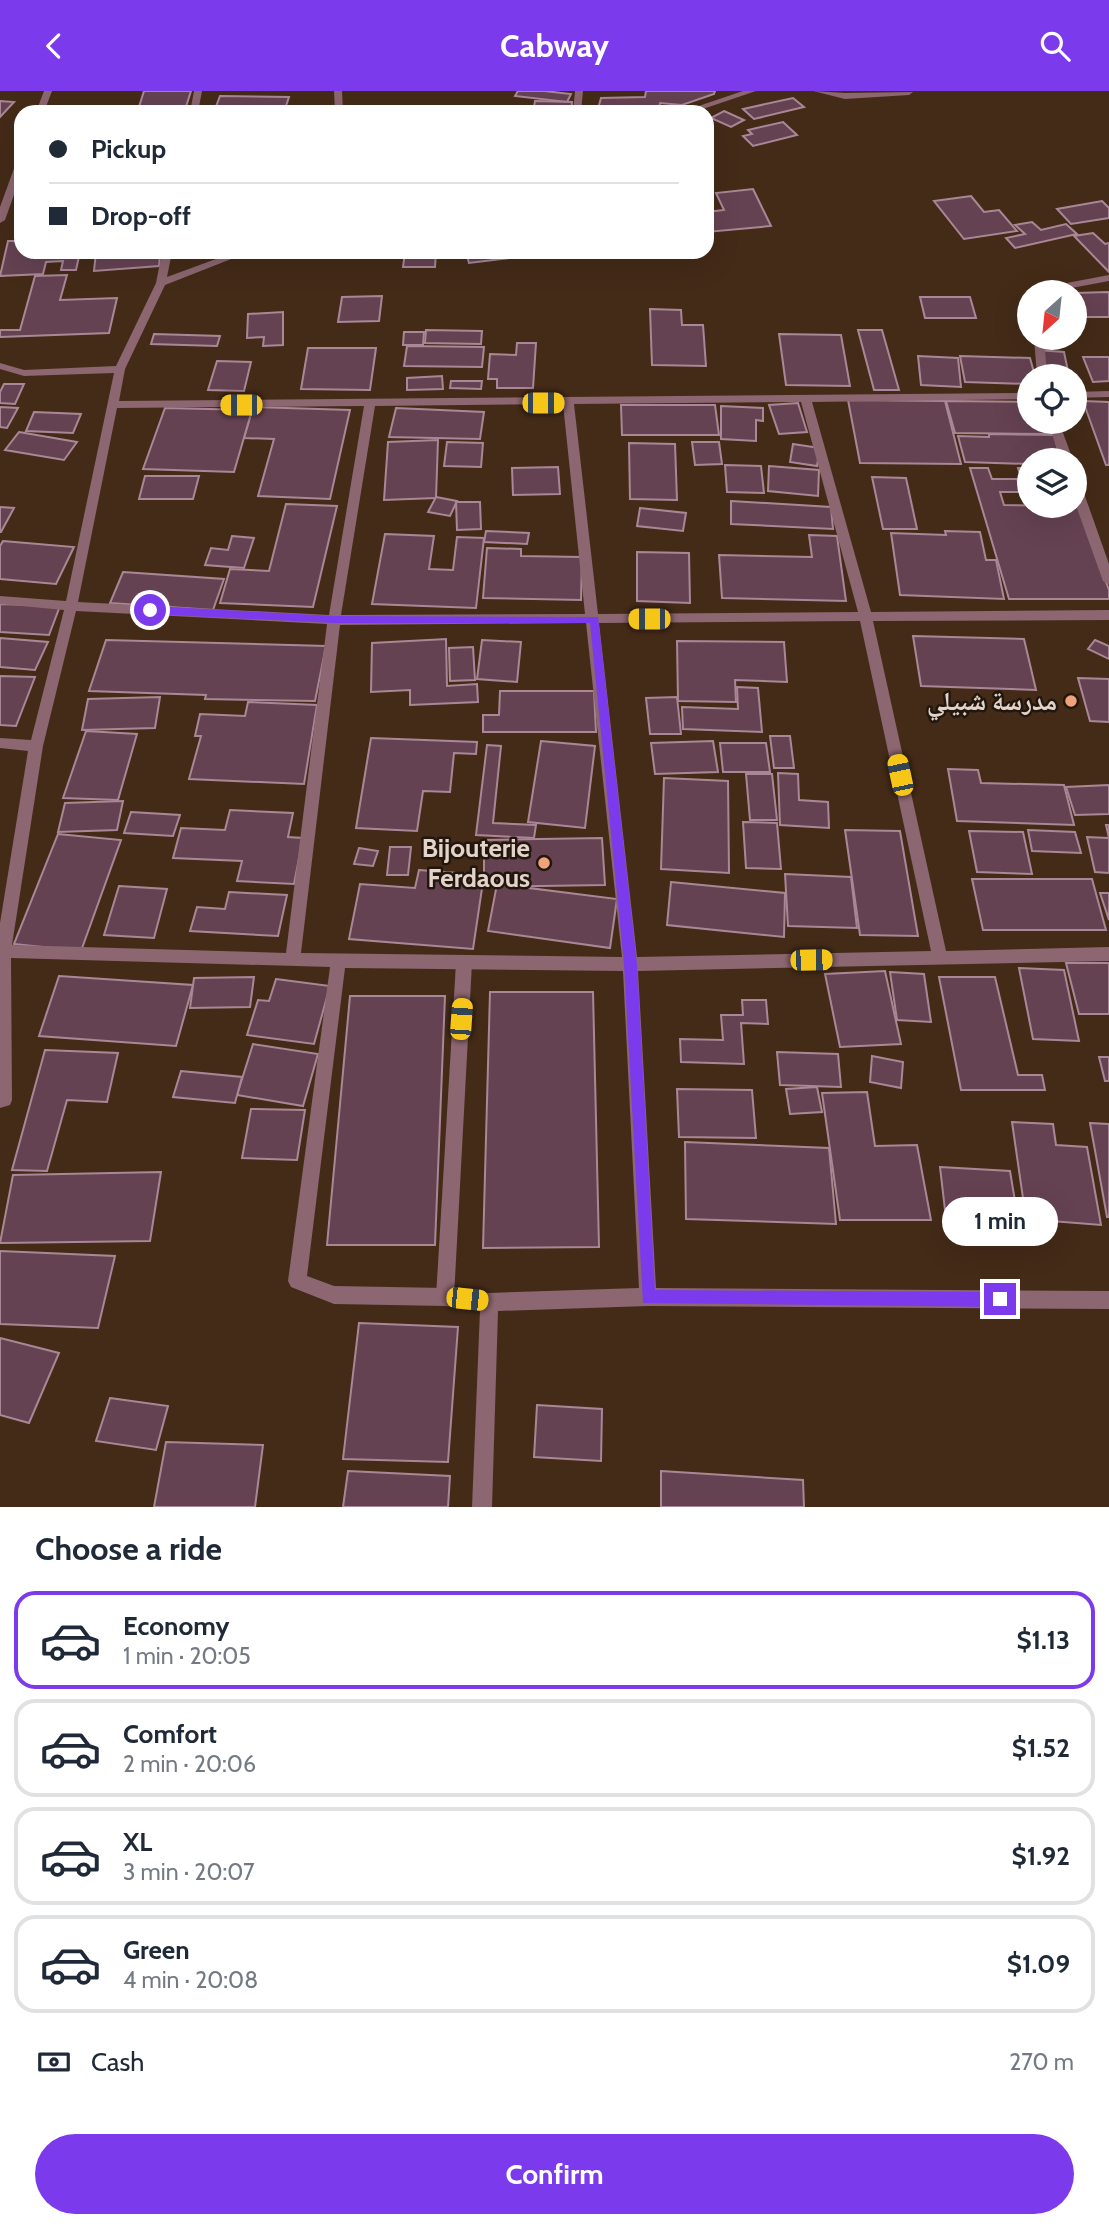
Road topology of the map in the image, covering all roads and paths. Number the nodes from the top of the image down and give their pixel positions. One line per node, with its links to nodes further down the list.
1 (752, 91): 4 (street)
2 (817, 91): 3 (street)
3 (909, 92)
4 (737, 93): 5 (street)
5 (704, 105)
6 (14, 182): 7 (street)
7 (0, 220)
8 (166, 259): 12 (street)
9 (225, 259): 12 (street)
10 (1109, 278): 11 (street)
11 (1087, 282)
12 (161, 283): 14 (street)
13 (0, 366): 14 (street)
14 (120, 369): 21 (street)
15 (1109, 394): 16 (street)
16 (1087, 395)
17 (1017, 396): 18 (street)
18 (806, 400): 19 (street); 27 (street)
19 (568, 403): 20 (street); 28 (street)
20 (370, 404): 21 (street); 29 (street)
21 (112, 405): 25 (street)
22 (1087, 518): 23 (street)
23 (1109, 580)
24 (0, 600): 25 (street)
25 (71, 606): 29 (street); 31 (street)
26 (1109, 615): 27 (street)
27 (866, 618): 28 (street); 34 (street)
28 (594, 619): 29 (street); 38 (street)
29 (334, 620): 35 (street)
30 (0, 743): 31 (street)
31 (36, 746): 32 (street)
32 (1, 951): 35 (street); 39 (street)
33 (1109, 954): 34 (street)
34 (940, 958): 38 (street)
35 (293, 960): 36 (street)
36 (338, 961): 37 (street); 40 (street)
37 (464, 963): 38 (street); 40 (street)
38 (631, 964): 41 (street)
39 (1, 1103)
40 (445, 1297): 43 (street)
41 (648, 1297): 42 (street); 43 (street)
42 (1109, 1300)
43 (489, 1302): 44 (street)
44 (482, 1507)

